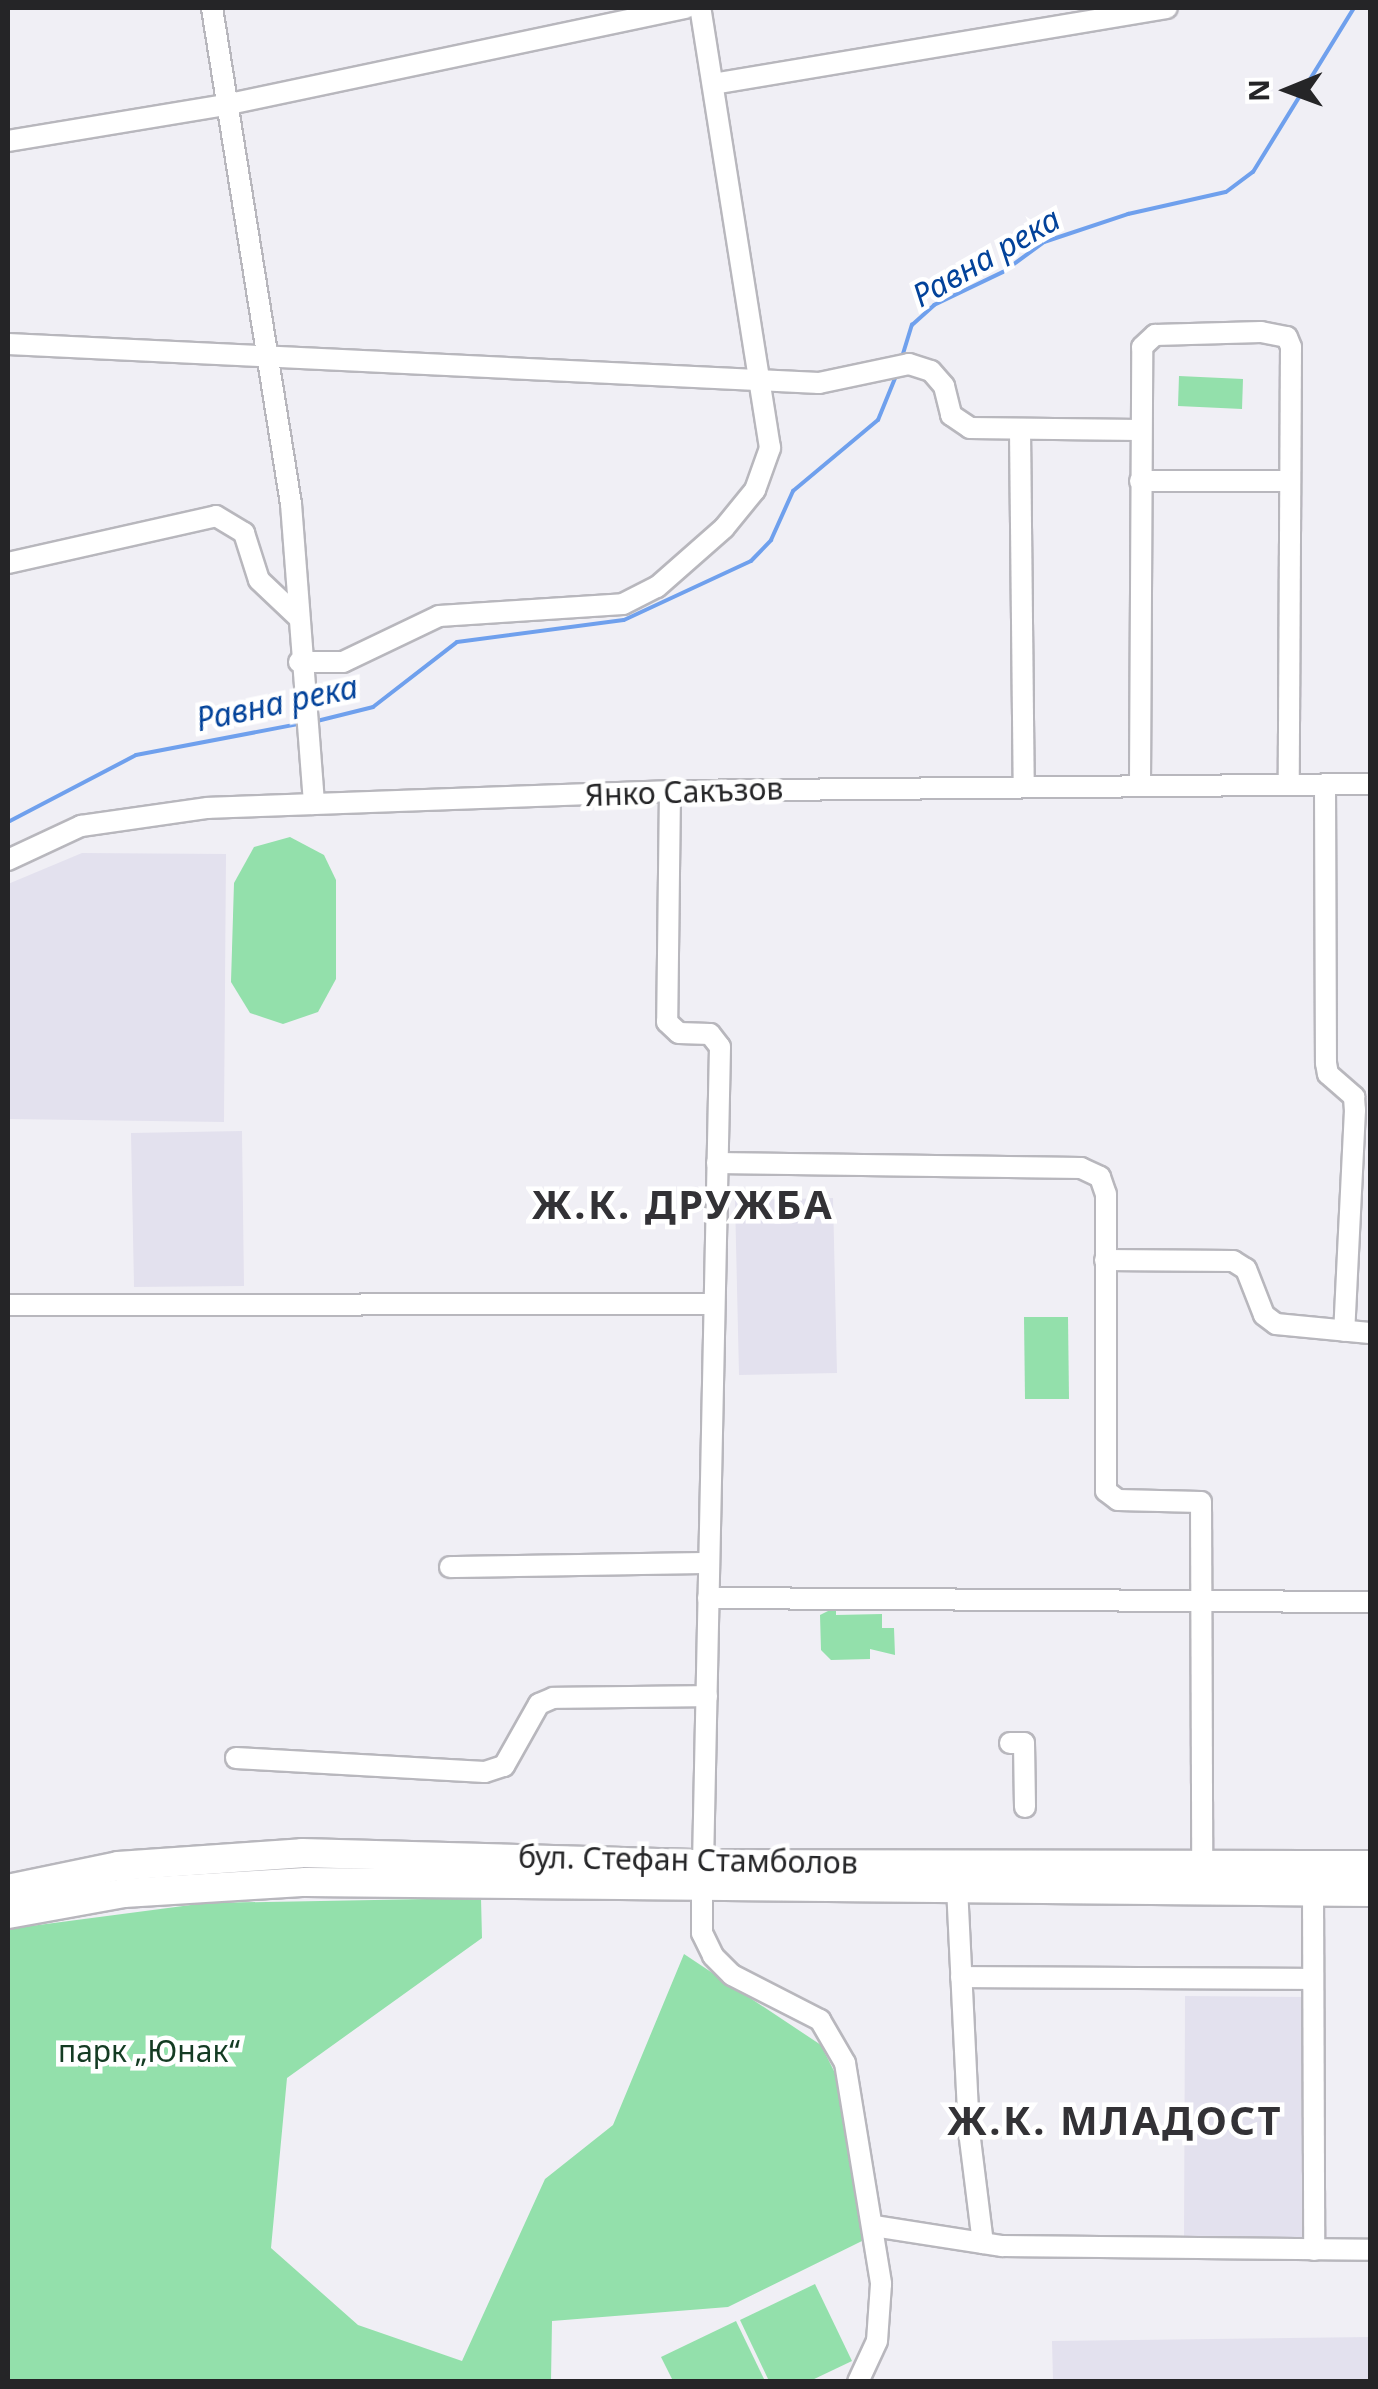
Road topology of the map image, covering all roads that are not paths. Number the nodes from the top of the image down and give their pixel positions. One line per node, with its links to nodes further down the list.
1 (212, 8): 6 (street)
2 (686, 8): 6 (street)
3 (700, 8): 5 (street)
4 (1167, 8): 5 (street)
5 (713, 84): 10 (street)
6 (225, 105): 7 (street); 9 (street)
7 (8, 141)
8 (8, 344): 9 (street)
9 (268, 358): 10 (street); 16 (street)
10 (757, 380): 11 (street); 17 (street)
11 (1020, 430): 12 (street); 22 (street)
12 (1139, 430): 13 (street); 14 (street)
13 (1140, 481): 14 (street); 18 (street)
14 (1289, 482): 19 (street)
15 (8, 563): 16 (street)
16 (298, 616): 17 (street)
17 (299, 662): 24 (street)
18 (1140, 784): 19 (street, Янко Сакъзов); 22 (street, Янко Сакъзов)
19 (1289, 784): 20 (street, Янко Сакъзов)
20 (1325, 784): 21 (street, Янко Сакъзов); 30 (street)
21 (1370, 784)
22 (1024, 785): 23 (street, Янко Сакъзов)
23 (670, 792): 24 (street, Янко Сакъзов); 26 (street)
24 (314, 804): 25 (street, Янко Сакъзов)
25 (8, 860)
26 (717, 1163): 27 (street); 28 (street)
27 (1105, 1260): 30 (street); 35 (street)
28 (714, 1304): 29 (street); 32 (street)
29 (8, 1305)
30 (1344, 1331): 31 (street)
31 (1370, 1332)
32 (709, 1563): 33 (street); 34 (street)
33 (450, 1567)
34 (708, 1598): 35 (street); 37 (street)
35 (1200, 1601): 36 (street); 41 (street)
36 (1370, 1602)
37 (706, 1696): 39 (street); 43 (street)
38 (1010, 1743): 40 (street)
39 (236, 1758)
40 (1025, 1807)
41 (1202, 1862): 42 (main road, бул. Стефан Стамболов); 43 (main road, бул. Стефан Стамболов)
42 (1370, 1865)
43 (703, 1876): 44 (main road, бул. Стефан Стамболов); 45 (main road, бул. Стефан Стамболов); 48 (main road, бул. Стефан Стамболов); 51 (street)
44 (958, 1887): 46 (main road, бул. Стефан Стамболов); 49 (street)
45 (8, 1889)
46 (1313, 1891): 47 (main road, бул. Стефан Стамболов); 50 (street)
47 (1370, 1892)
48 (8, 1914)
49 (961, 1977): 50 (street); 52 (street)
50 (1313, 1980): 53 (street)
51 (874, 2226): 52 (street); 55 (street)
52 (983, 2243): 53 (street)
53 (1314, 2250): 54 (street)
54 (1370, 2250)
55 (858, 2382)

